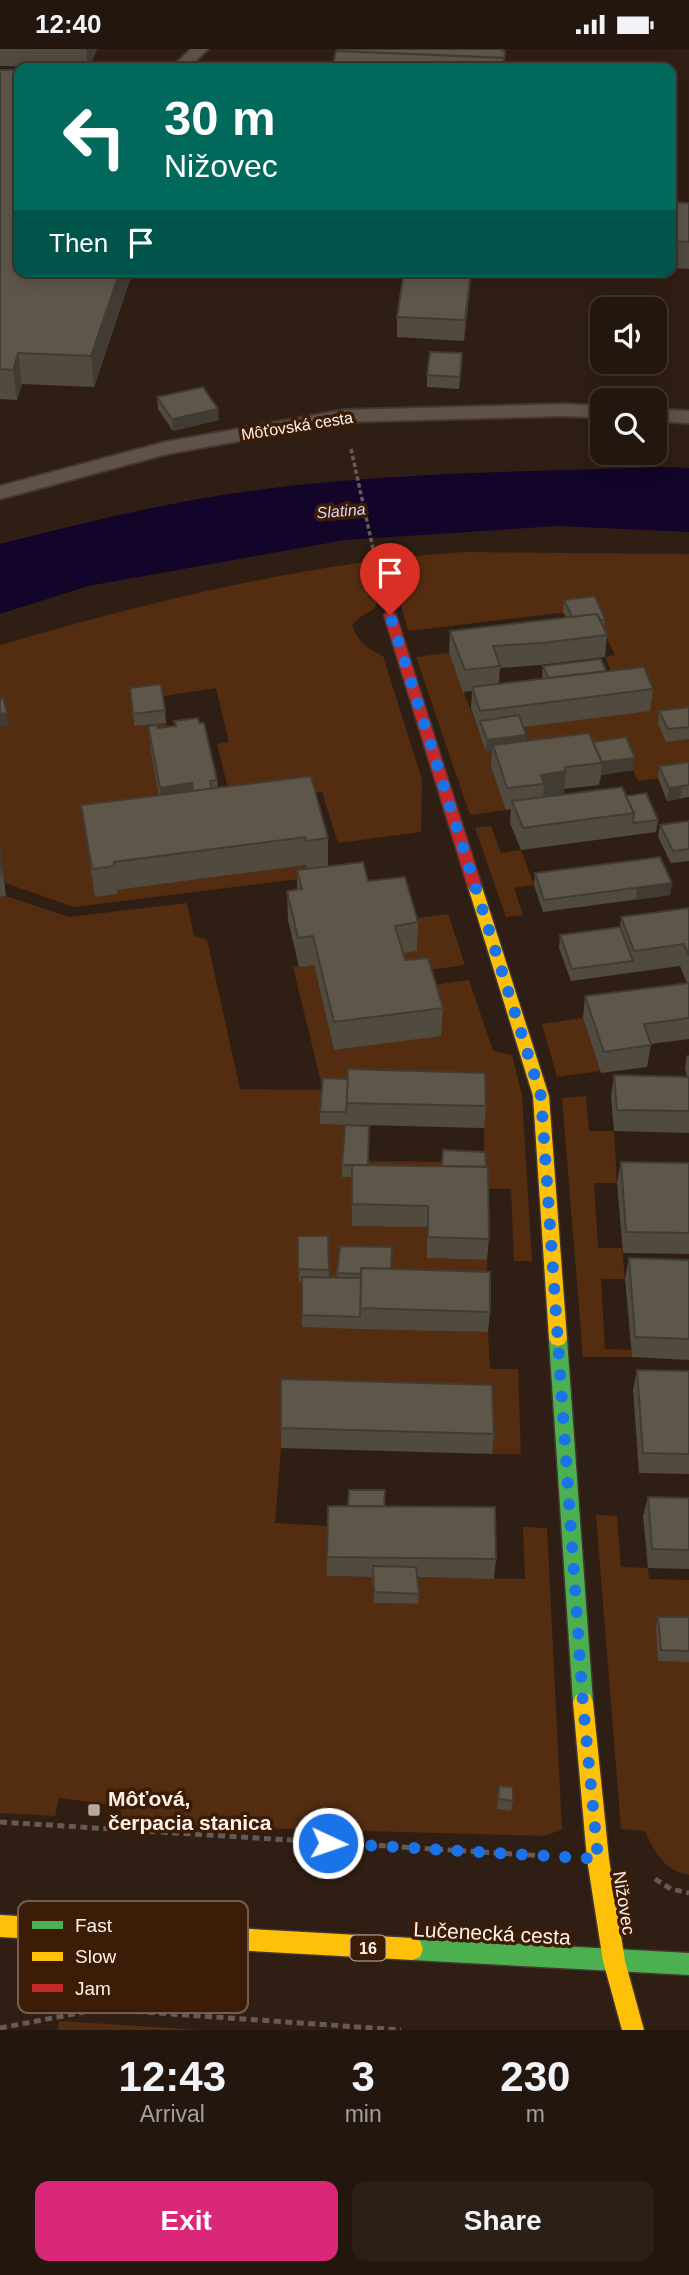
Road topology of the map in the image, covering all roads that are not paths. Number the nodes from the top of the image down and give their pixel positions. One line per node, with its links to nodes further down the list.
1 (200, 49): 2 (lane)
2 (184, 63)
3 (590, 411): 6 (lane, Môťovská cesta)
4 (667, 416): 5 (lane)
5 (689, 417)
6 (0, 493)
7 (390, 615): 11 (street, Nižovec)
8 (0, 1926): 9 (street, Lučenecká cesta / 16)
9 (18, 1927)
10 (248, 1940): 11 (street, Lučenecká cesta / 16)
11 (614, 1961): 12 (street, Lučenecká cesta / 16); 13 (street, Nižovec)
12 (689, 1965)
13 (633, 2030)

